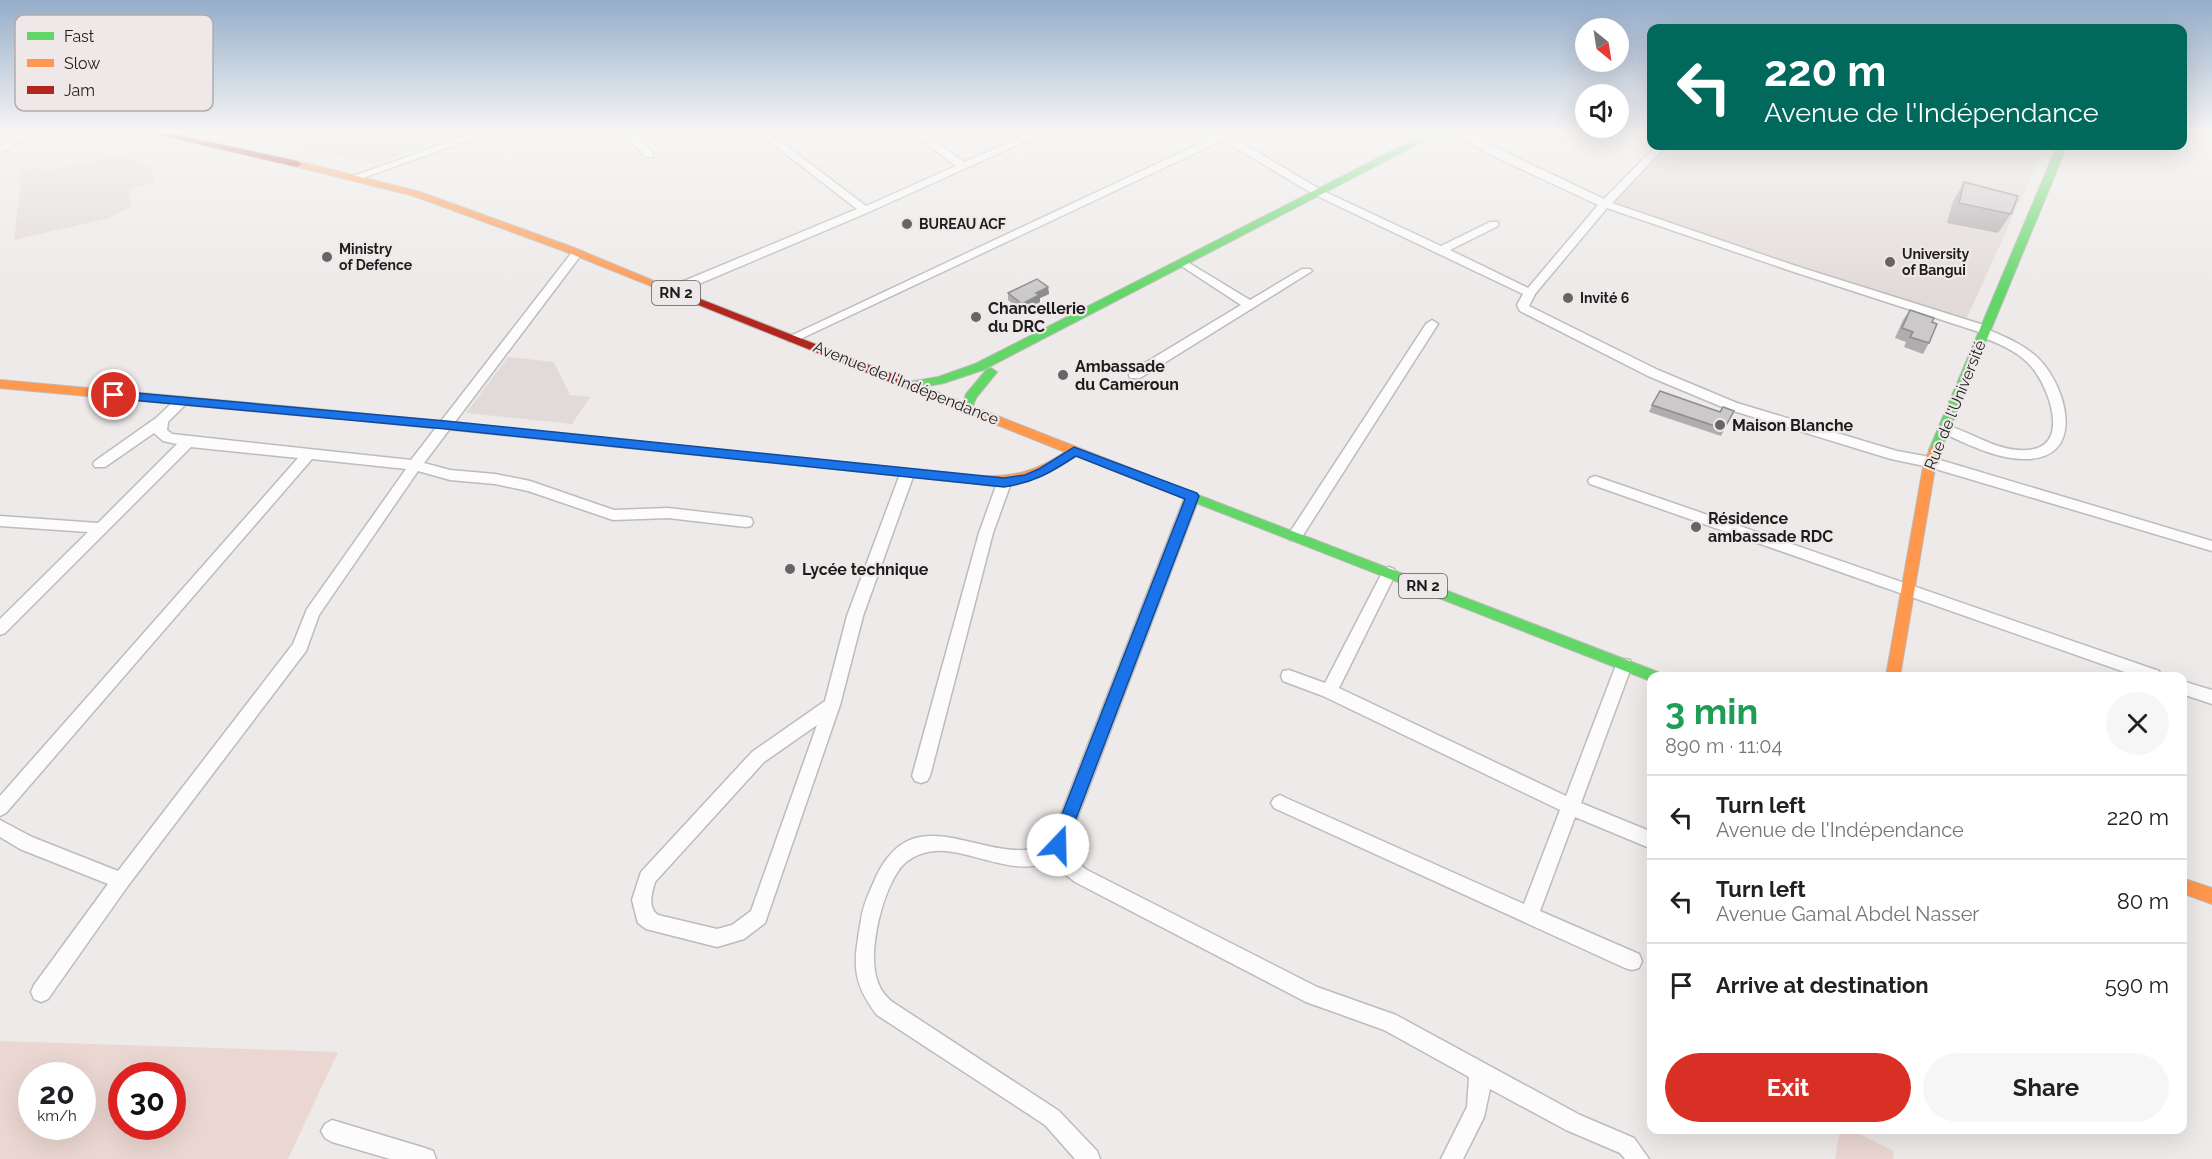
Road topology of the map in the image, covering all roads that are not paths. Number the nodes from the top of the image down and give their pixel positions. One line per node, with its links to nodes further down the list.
1 (385, 185): 16 (street, Avenue de l'Indépendance / RN 2)
2 (832, 185): 13 (street)
3 (922, 185): 13 (street)
4 (1112, 185): 24 (street)
5 (1306, 185): 11 (street)
6 (1341, 185): 11 (street)
7 (1343, 185): 11 (street)
8 (1564, 185): 12 (street)
9 (1623, 185): 12 (street)
10 (2046, 185): 23 (street, Rue de l'Université)
11 (1323, 195): 15 (street); 17 (street)
12 (1605, 204): 20 (street); 23 (street)
13 (865, 210): 19 (street)
14 (1494, 224): 15 (street)
15 (1441, 250): 20 (street)
16 (577, 253): 19 (street, Avenue de l'Indépendance / RN 2); 33 (street)
17 (1189, 266): 21 (street); 25 (street); 28 (street)
18 (1306, 271): 21 (street)
19 (671, 291): 24 (street, Avenue de l'Indépendance / RN 2)
20 (1530, 293): 38 (street)
21 (1249, 305): 26 (street)
22 (1432, 324): 48 (street)
23 (1985, 332): 34 (street, Rue de l'Université); 34 (street)
24 (792, 338): 28 (street, Avenue de l'Indépendance / RN 2)
25 (991, 372): 29 (street); 31 (street)
26 (1135, 375)
27 (0, 384): 30 (street)
28 (912, 385): 29 (street, Avenue de l'Indépendance / RN 2)
29 (944, 398): 31 (street, Avenue de l'Indépendance / RN 2)
30 (182, 402): 32 (street); 33 (street)
31 (967, 407): 36 (street, Avenue de l'Indépendance / RN 2)
32 (160, 421): 35 (street); 39 (street)
33 (446, 425): 40 (street); 41 (street)
34 (1945, 429): 38 (street, Rue de l'Université)
35 (188, 442): 37 (street); 47 (street)
36 (1074, 451): 43 (street); 44 (street, Avenue de l'Indépendance / RN 2)
37 (309, 454): 40 (street); 65 (street)
38 (1930, 462): 49 (street); 51 (street, Rue de l'Université)
39 (100, 464)
40 (415, 465): 46 (street); 69 (street)
41 (907, 474): 43 (street); 61 (street)
42 (1595, 481): 51 (street)
43 (1004, 483): 62 (street)
44 (1192, 496): 48 (street, Avenue de l'Indépendance / RN 2); 68 (street)
45 (0, 521): 47 (street)
46 (747, 522)
47 (99, 528): 52 (street)
48 (1295, 536): 50 (street, Avenue de l'Indépendance / RN 2)
49 (2212, 546)
50 (1389, 573): 53 (street, Avenue de l'Indépendance / RN 2); 59 (street)
51 (1909, 591): 54 (street, Rue de l'Université); 55 (street)
52 (0, 629)
53 (1624, 665): 56 (street, Avenue de l'Indépendance / RN 2); 64 (street)
54 (1894, 672)
55 (2142, 672)
56 (1647, 674)
57 (1289, 676): 59 (street)
58 (2187, 689): 60 (street)
59 (1329, 691): 64 (street)
60 (2212, 698)
61 (832, 705): 61 (street)
62 (921, 776)
63 (1280, 803): 72 (street)
64 (1569, 806): 67 (street); 72 (street)
65 (0, 808)
66 (0, 828): 69 (street)
67 (1647, 840)
68 (1058, 845): 75 (street); 78 (street)
69 (122, 881): 74 (street)
70 (2187, 887): 71 (street)
71 (2212, 896)
72 (1529, 916): 73 (street)
73 (1632, 961)
74 (41, 992)
75 (1478, 1072): 79 (street); 80 (street)
76 (332, 1131): 77 (street)
77 (425, 1159)
78 (1089, 1159)
79 (1452, 1159)
80 (1638, 1159)

